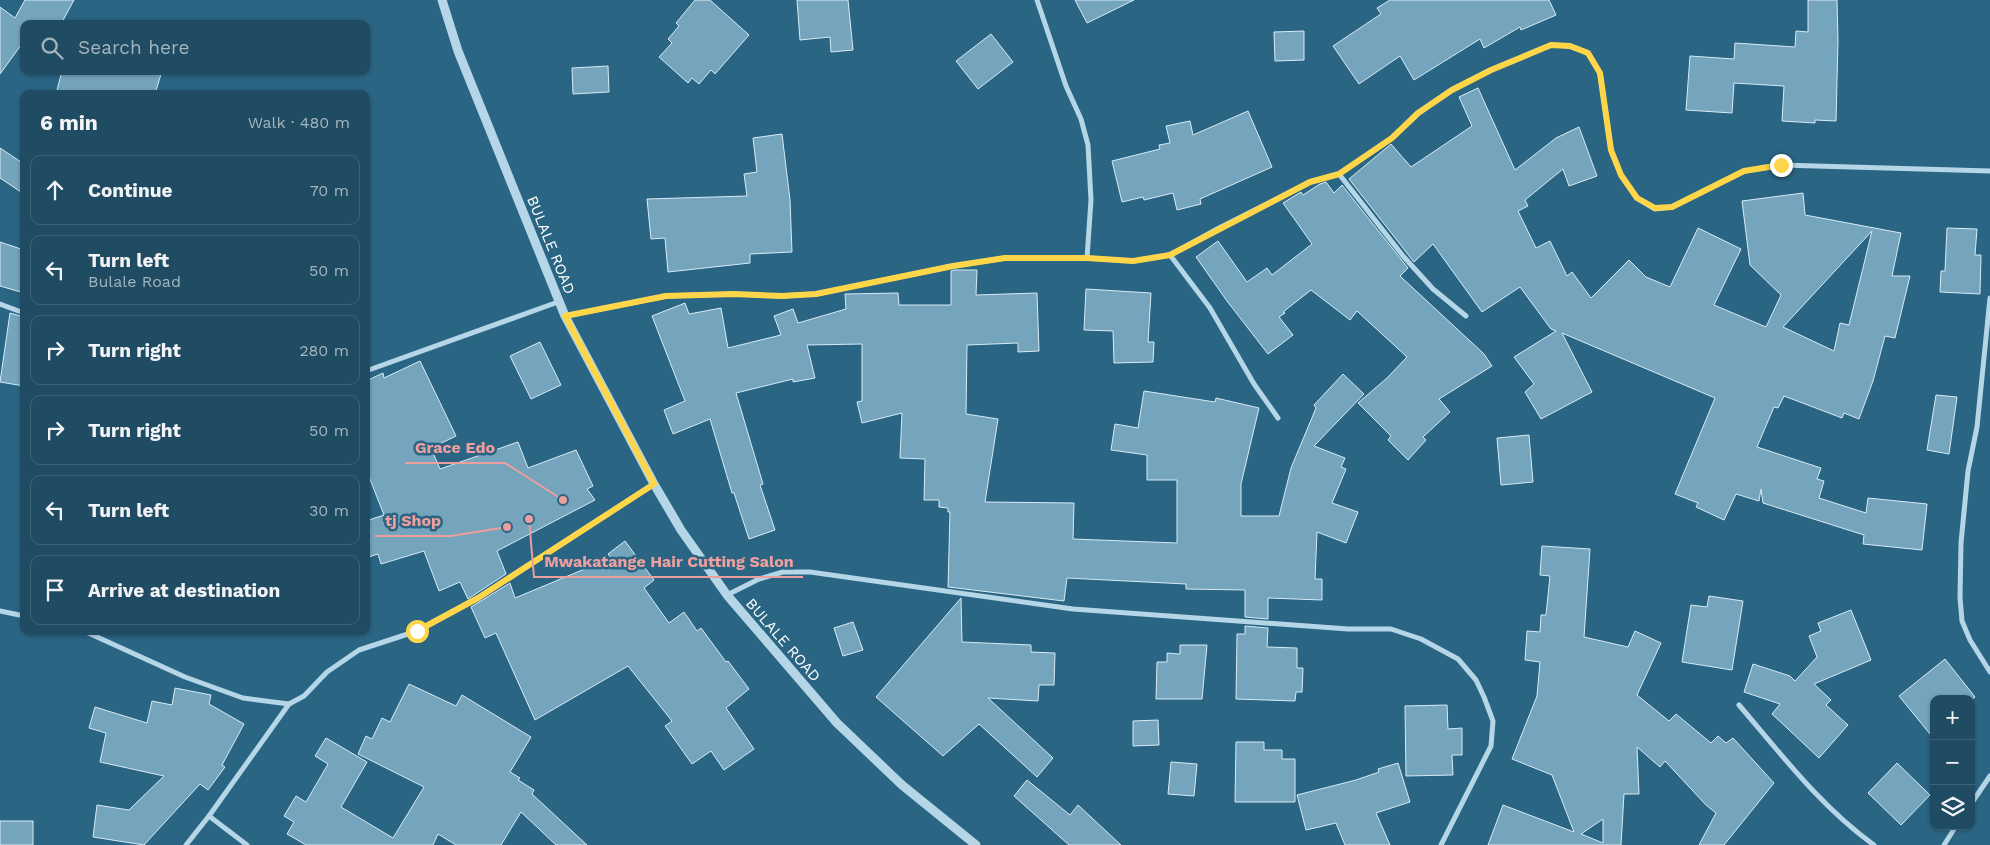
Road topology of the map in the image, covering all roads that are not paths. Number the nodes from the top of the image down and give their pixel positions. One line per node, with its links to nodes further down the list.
1 (442, 0): 8 (street, BULALE ROAD)
2 (1037, 0): 6 (street)
3 (1990, 170): 4 (street)
4 (1339, 174): 5 (street); 12 (street)
5 (1170, 255): 6 (street); 14 (street)
6 (1087, 258): 11 (street)
7 (1990, 298): 20 (street)
8 (558, 302): 11 (street, BULALE ROAD); 13 (street)
9 (0, 304): 10 (street)
10 (20, 312)
11 (565, 316): 15 (street, BULALE ROAD)
12 (1466, 316)
13 (370, 370)
14 (1278, 418)
15 (654, 484): 16 (street, BULALE ROAD); 21 (street)
16 (727, 595): 29 (street, BULALE ROAD); 30 (street)
17 (0, 611): 18 (street)
18 (20, 615)
19 (93, 635): 21 (street)
20 (1990, 672)
21 (289, 704): 25 (street)
22 (1739, 705): 31 (street)
23 (1990, 776): 24 (street)
24 (1975, 798)
25 (209, 816): 27 (street); 28 (street)
26 (1953, 830): 32 (street)
27 (186, 845)
28 (247, 845)
29 (976, 845)
30 (1440, 845)
31 (1874, 845)
32 (1944, 845)

